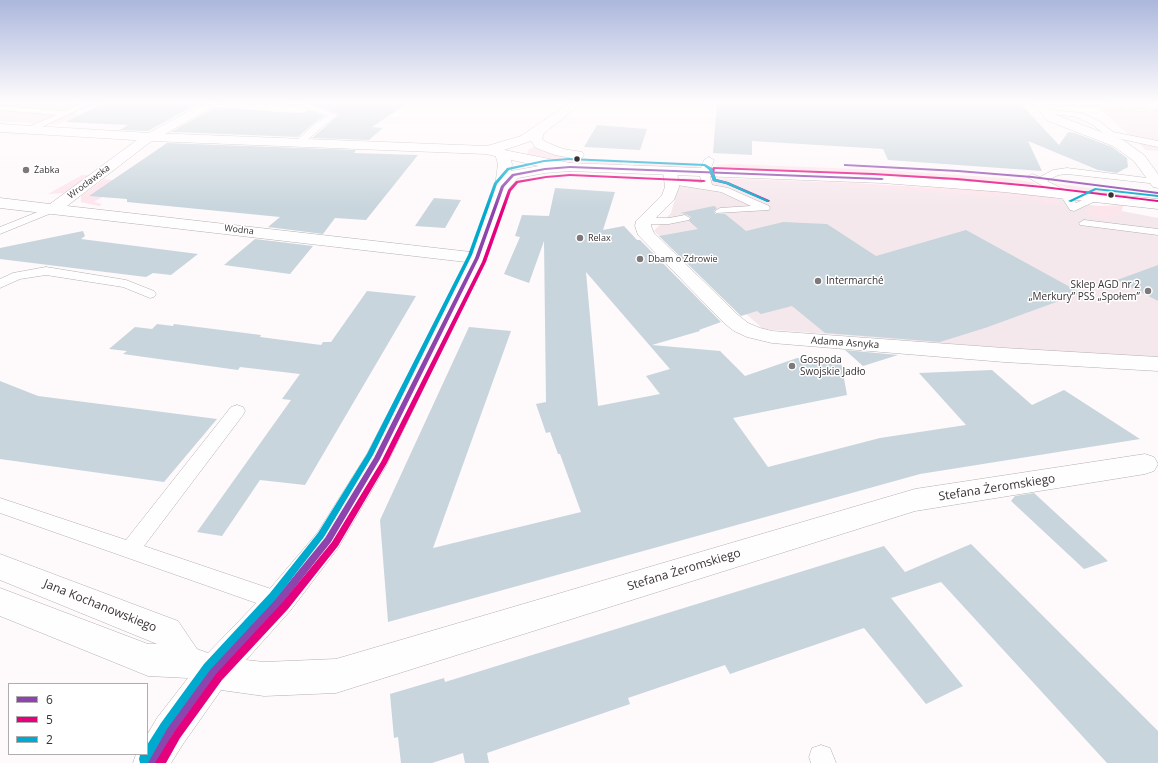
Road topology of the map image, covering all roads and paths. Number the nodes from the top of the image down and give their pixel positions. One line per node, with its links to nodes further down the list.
1 (147, 137): 2 (street)
2 (151, 137): 8 (street); 23 (street, Wrocławska)
3 (307, 137): 8 (lane)
4 (529, 137): 10 (street)
5 (537, 137): 12 (street)
6 (1101, 137): 16 (street)
7 (1127, 137): 9 (lane)
8 (299, 143): 10 (street)
9 (1158, 144)
10 (486, 150): 11 (street)
11 (502, 154): 13 (street); 17 (street)
12 (707, 166): 14 (street); 15 (street); 18 (lane); 19 (street)
13 (570, 167): 14 (street); 17 (street)
14 (671, 176): 18 (lane); 26 (street)
15 (1038, 178): 16 (street); 19 (lane)
16 (1157, 186)
17 (502, 187): 30 (street)
18 (708, 187): 24 (lane)
19 (1065, 194): 20 (street); 20 (lane)
20 (1096, 197): 22 (street)
21 (0, 202): 23 (street, Wodna)
22 (1158, 204)
23 (55, 208): 28 (lane, Wrocławska); 30 (street, Wodna)
24 (720, 210)
25 (685, 218): 26 (lane)
26 (644, 221): 33 (street, Adama Asnyka)
27 (1084, 223): 29 (lane)
28 (0, 231)
29 (1158, 232)
30 (477, 258): 39 (street)
31 (0, 284): 32 (lane)
32 (150, 294)
33 (1158, 364)
34 (237, 411): 37 (lane)
35 (1152, 464): 41 (street, Stefana Żeromskiego)
36 (0, 505): 37 (lane)
37 (130, 550): 39 (lane)
38 (0, 567): 41 (street, Jana Kochanowskiego)
39 (278, 601): 41 (street)
40 (0, 602): 41 (street)
41 (199, 667): 42 (street)
42 (151, 763)

